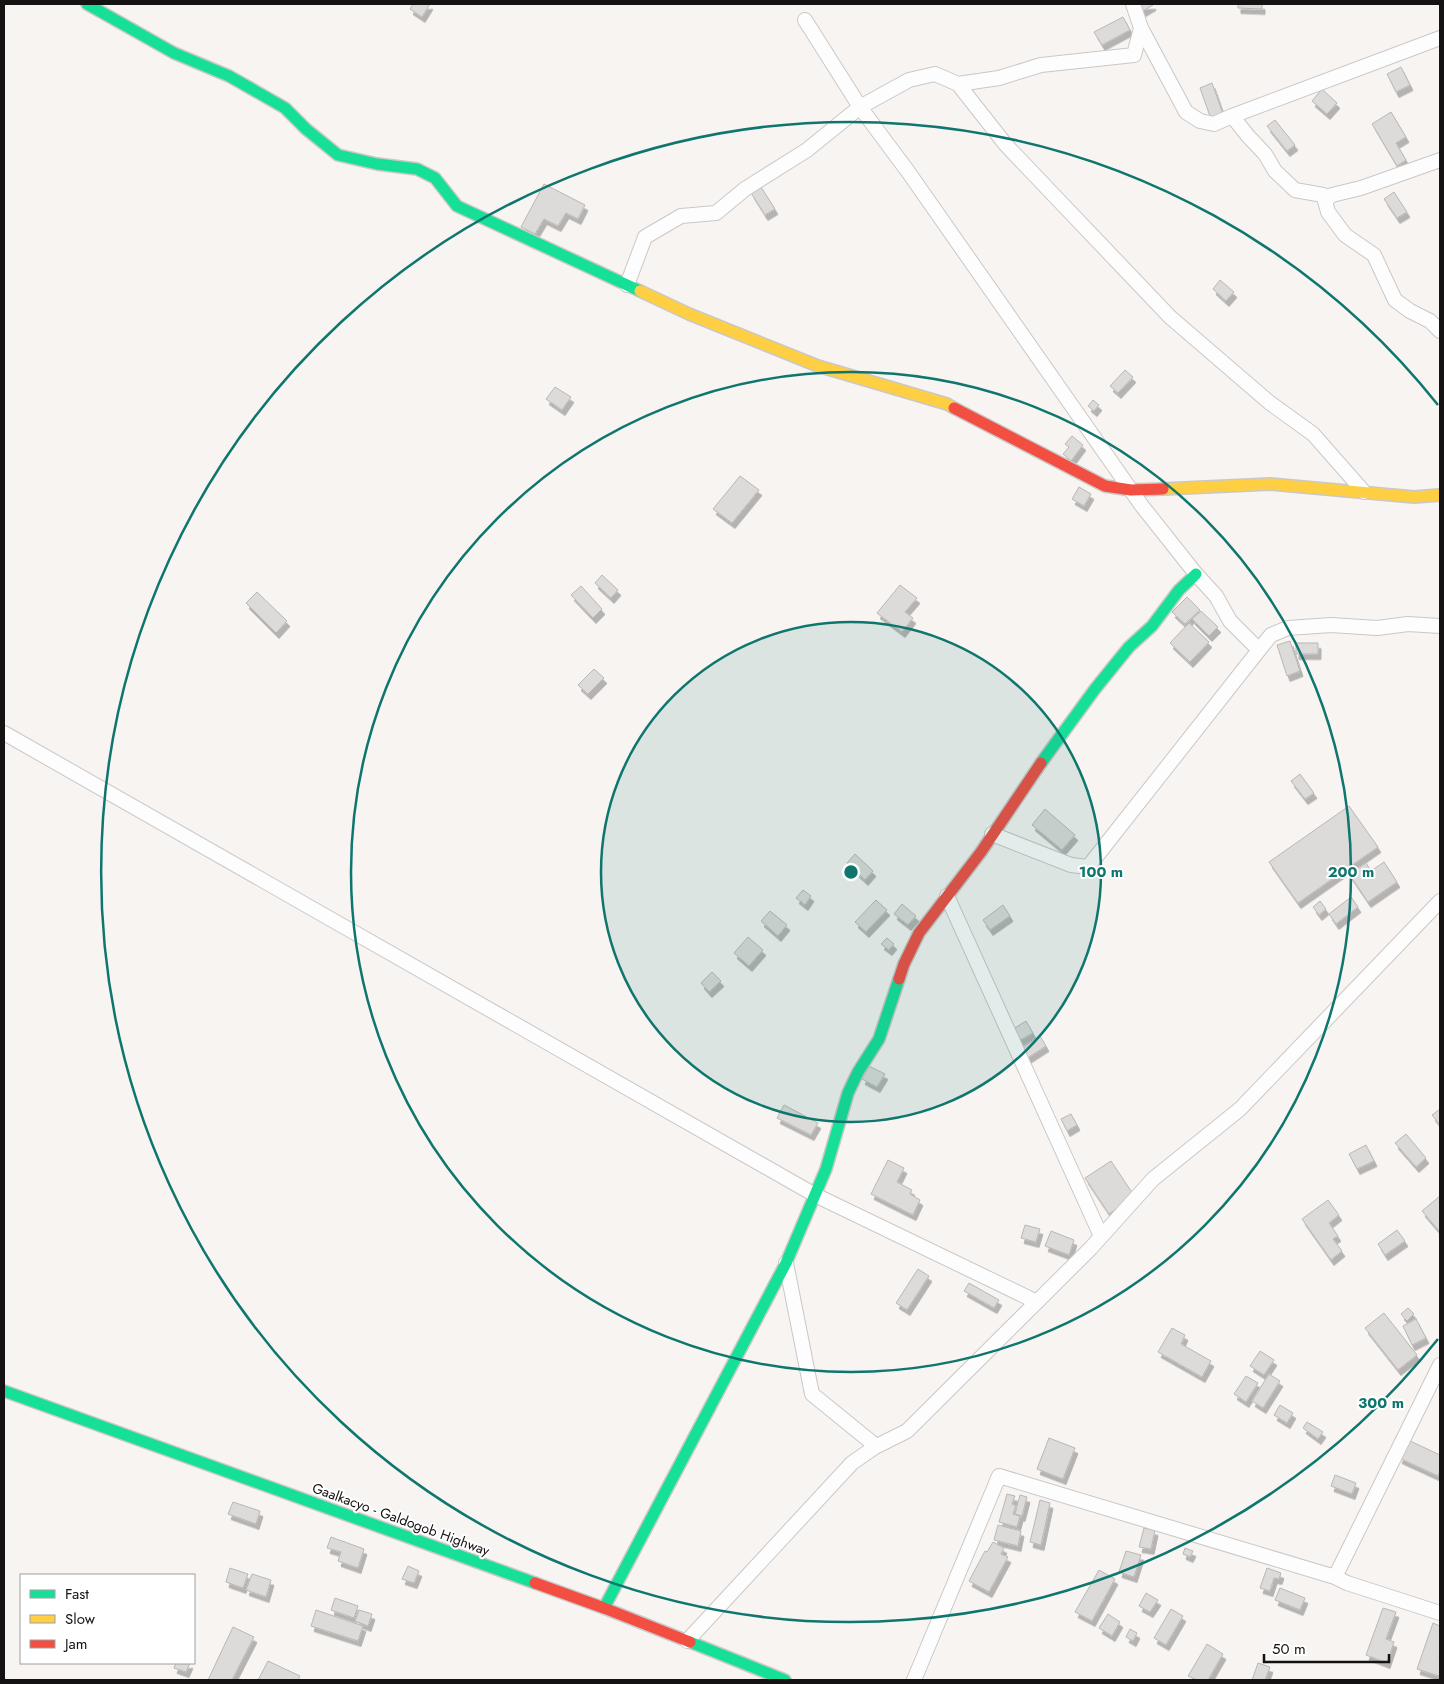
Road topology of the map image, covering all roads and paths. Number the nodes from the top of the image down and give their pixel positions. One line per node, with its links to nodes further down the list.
1 (87, 4): 11 (street)
2 (1133, 4): 4 (street)
3 (805, 20): 7 (street)
4 (1140, 28): 6 (street); 8 (street)
5 (1440, 38): 8 (street)
6 (958, 84): 7 (street); 14 (street)
7 (860, 107): 11 (street); 13 (street)
8 (1232, 116): 10 (street)
9 (1440, 160): 10 (street)
10 (1325, 201): 12 (street)
11 (627, 284): 13 (street)
12 (1440, 331)
13 (1131, 490): 14 (street); 16 (street)
14 (1364, 492): 15 (street)
15 (1440, 495)
16 (1196, 574): 18 (street); 20 (street)
17 (1440, 626): 18 (street)
18 (1260, 650): 20 (street)
19 (4, 733): 23 (street)
20 (992, 834): 21 (street)
21 (947, 896): 23 (street); 24 (street)
22 (1440, 900): 24 (street)
23 (815, 1195): 25 (street); 26 (street)
24 (1101, 1236): 26 (street)
25 (786, 1263): 29 (street); 31 (street)
26 (1037, 1302): 29 (street)
27 (1440, 1365): 30 (street)
28 (4, 1391): 31 (street, Gaalkacyo - Galdogob Highway)
29 (876, 1446): 33 (street)
30 (1335, 1577): 32 (street); 35 (street)
31 (604, 1608): 33 (street, Gaalkacyo - Galdogob Highway)
32 (1440, 1613)
33 (687, 1641): 34 (street, Gaalkacyo - Galdogob Highway)
34 (785, 1680)
35 (914, 1680)

